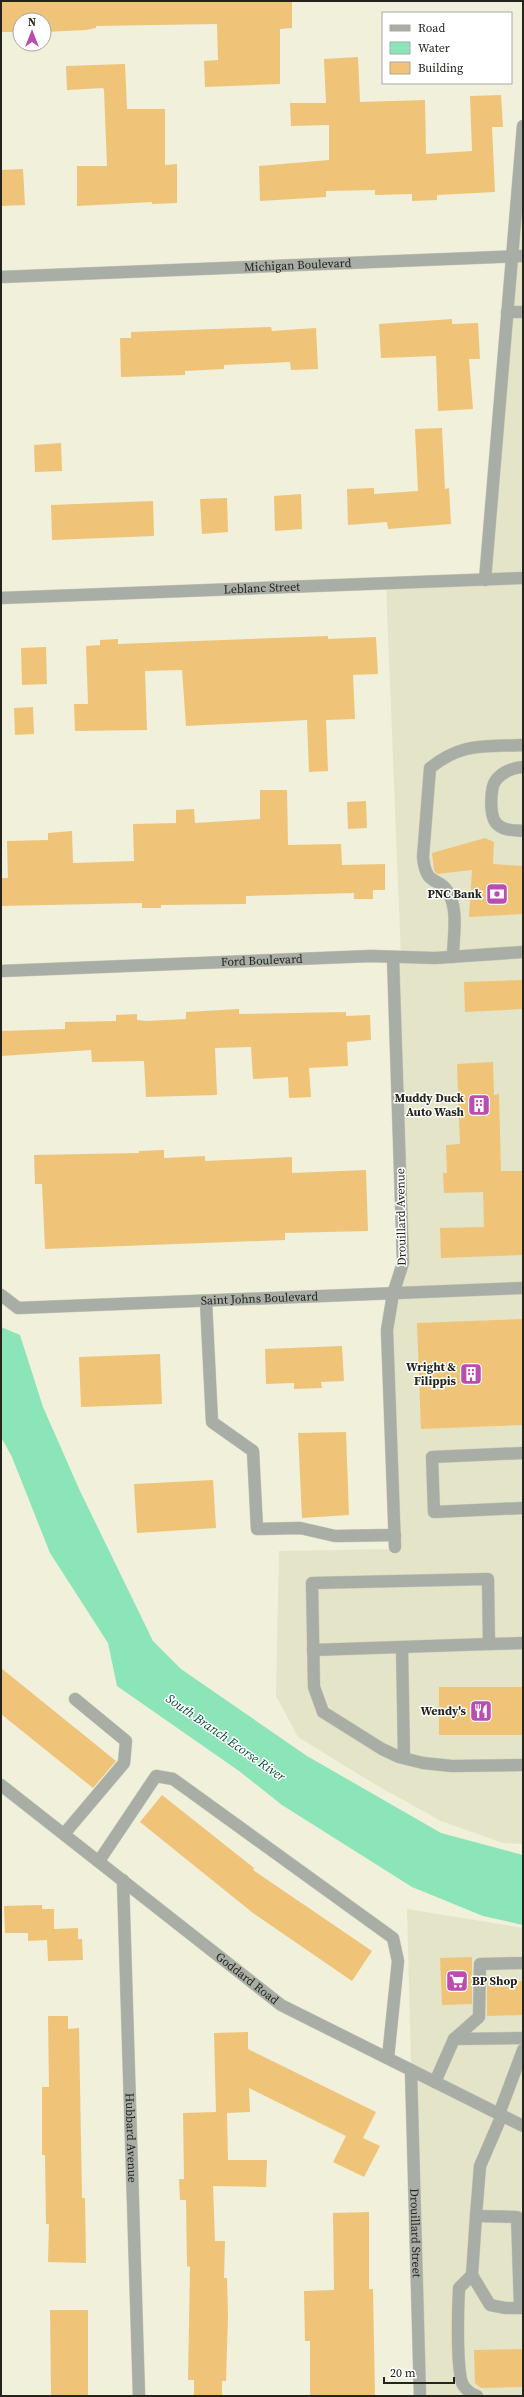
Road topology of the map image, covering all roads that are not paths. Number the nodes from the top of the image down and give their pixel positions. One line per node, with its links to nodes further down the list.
1 (523, 126): 2 (street)
2 (518, 256): 3 (street, Michigan Boulevard); 4 (street)
3 (1, 277)
4 (508, 312): 5 (street); 7 (street)
5 (523, 312)
6 (523, 578): 7 (street, Leblanc Street)
7 (485, 580): 8 (street, Leblanc Street)
8 (1, 598)
9 (523, 745): 14 (street)
10 (523, 767): 11 (street)
11 (523, 831)
12 (523, 952): 14 (street, Ford Boulevard)
13 (393, 957): 14 (street, Ford Boulevard); 15 (street, Ford Boulevard); 17 (street, Drouillard Avenue)
14 (453, 957)
15 (1, 971)
16 (523, 1288): 17 (street, Saint Johns Boulevard)
17 (393, 1294): 19 (street, Saint Johns Boulevard); 19 (street, Drouillard Avenue)
18 (1, 1295): 19 (street, Saint Johns Boulevard)
19 (206, 1302)
20 (523, 1453): 21 (street)
21 (523, 1508)
22 (523, 1643): 23 (street)
23 (489, 1644): 24 (street); 25 (street)
24 (402, 1647): 25 (street); 27 (street)
25 (313, 1650): 27 (street)
26 (75, 1699): 30 (street)
27 (404, 1758): 28 (street)
28 (523, 1765)
29 (1, 1785): 30 (street, Goddard Road)
30 (64, 1834): 31 (street, Goddard Road)
31 (99, 1861): 32 (street, Goddard Road); 37 (street)
32 (123, 1880): 37 (street, Goddard Road); 45 (street, Hubbard Avenue)
33 (523, 1963): 35 (street)
34 (523, 2038): 35 (street)
35 (454, 2039): 39 (street)
36 (523, 2050): 40 (street)
37 (388, 2058): 38 (street, Goddard Road)
38 (411, 2070): 39 (street, Goddard Road); 46 (street, Drouillard Street)
39 (435, 2082): 40 (street, Goddard Road)
40 (500, 2114): 41 (street, Goddard Road); 42 (street)
41 (523, 2126)
42 (476, 2216): 43 (street); 44 (street)
43 (472, 2275): 44 (street); 47 (street)
44 (522, 2308)
45 (139, 2396)
46 (420, 2396)
47 (477, 2396)

